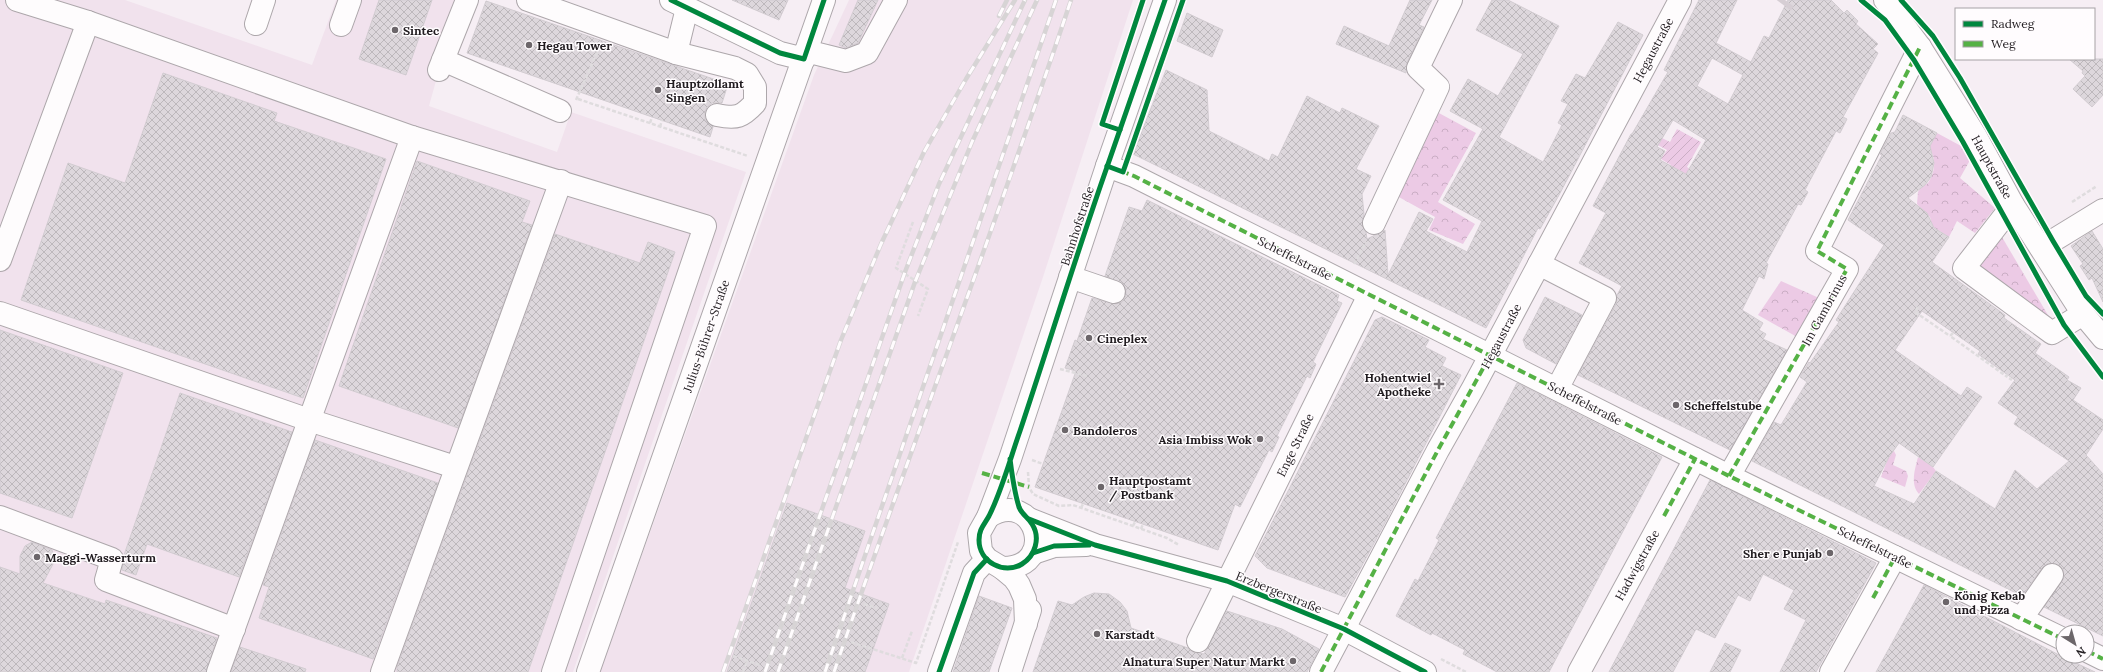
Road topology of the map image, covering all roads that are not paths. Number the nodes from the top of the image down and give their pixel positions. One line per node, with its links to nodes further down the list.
1 (17, 0): 13 (street)
2 (264, 0): 14 (street)
3 (350, 0): 15 (street)
4 (467, 0): 19 (street)
5 (528, 0): 17 (street)
6 (824, 0): 18 (street, Julius-Bührer-Straße)
7 (896, 0): 18 (street)
8 (1165, 0): 22 (street, Bahnhofstraße)
9 (1452, 0): 26 (street)
10 (1680, 0): 29 (street, Hegaustraße)
11 (1885, 0): 16 (street, Hauptstraße)
12 (679, 4): 17 (street); 18 (street)
13 (88, 22): 21 (street); 28 (street)
14 (256, 24)
15 (341, 25)
16 (1920, 47): 24 (street, Hauptstraße); 42 (street, Im Gambrinus)
17 (676, 53): 20 (street)
18 (805, 55): 61 (street, Julius-Bührer-Straße)
19 (569, 102)
20 (717, 116)
21 (412, 137): 23 (street); 38 (street)
22 (1107, 166): 30 (street, Bahnhofstraße); 32 (street, Scheffelstraße)
23 (561, 182): 41 (street); 60 (street)
24 (2013, 205): 27 (street, Hauptstraße); 34 (street)
25 (2103, 210): 27 (street)
26 (1374, 224)
27 (2041, 248): 34 (street, Hauptstraße)
28 (0, 260)
29 (1540, 264): 36 (street, Hegaustraße); 37 (street)
30 (1070, 277): 31 (street); 40 (street, Bahnhofstraße)
31 (1114, 292)
32 (1369, 295): 36 (street, Scheffelstraße); 51 (street, Enge Straße)
33 (0, 313): 38 (street)
34 (2083, 314): 35 (street, Hauptstraße)
35 (2102, 334)
36 (1490, 356): 37 (street, Scheffelstraße); 55 (street, Hegaustraße)
37 (1557, 389): 39 (street, Scheffelstraße)
38 (309, 420): 41 (street); 54 (street)
39 (1695, 458): 42 (street, Scheffelstraße); 66 (street, Hadwigstraße)
40 (1010, 459): 43 (street, Bahnhofstraße); 45 (street, Bahnhofstraße)
41 (455, 467): 59 (street)
42 (1729, 476): 48 (street, Scheffelstraße)
43 (1025, 516): 45 (street); 46 (street, Erzbergerstraße); 47 (street, Bahnhofstraße)
44 (0, 517): 54 (street)
45 (988, 517): 49 (street, Bahnhofstraße)
46 (1095, 545): 47 (street, Erzbergerstraße); 51 (street, Erzbergerstraße)
47 (1030, 556): 49 (street); 53 (street, Bahnhofstraße)
48 (1895, 557): 52 (street, Scheffelstraße); 67 (street)
49 (994, 563): 53 (street, Bahnhofstraße); 62 (street)
50 (2052, 576): 52 (street)
51 (1228, 580): 55 (street, Erzbergerstraße); 57 (street, Enge Straße)
52 (2020, 619): 56 (street, Scheffelstraße)
53 (1026, 624): 63 (street, Bahnhofstraße)
54 (234, 629): 58 (street)
55 (1344, 629): 64 (street, Hegaustraße); 65 (street, Erzbergerstraße)
56 (2055, 635)
57 (1198, 641)
58 (218, 672)
59 (382, 672)
60 (553, 672)
61 (588, 672)
62 (939, 672)
63 (1010, 672)
64 (1322, 672)
65 (1425, 672)
66 (1579, 672)
67 (1831, 672)

